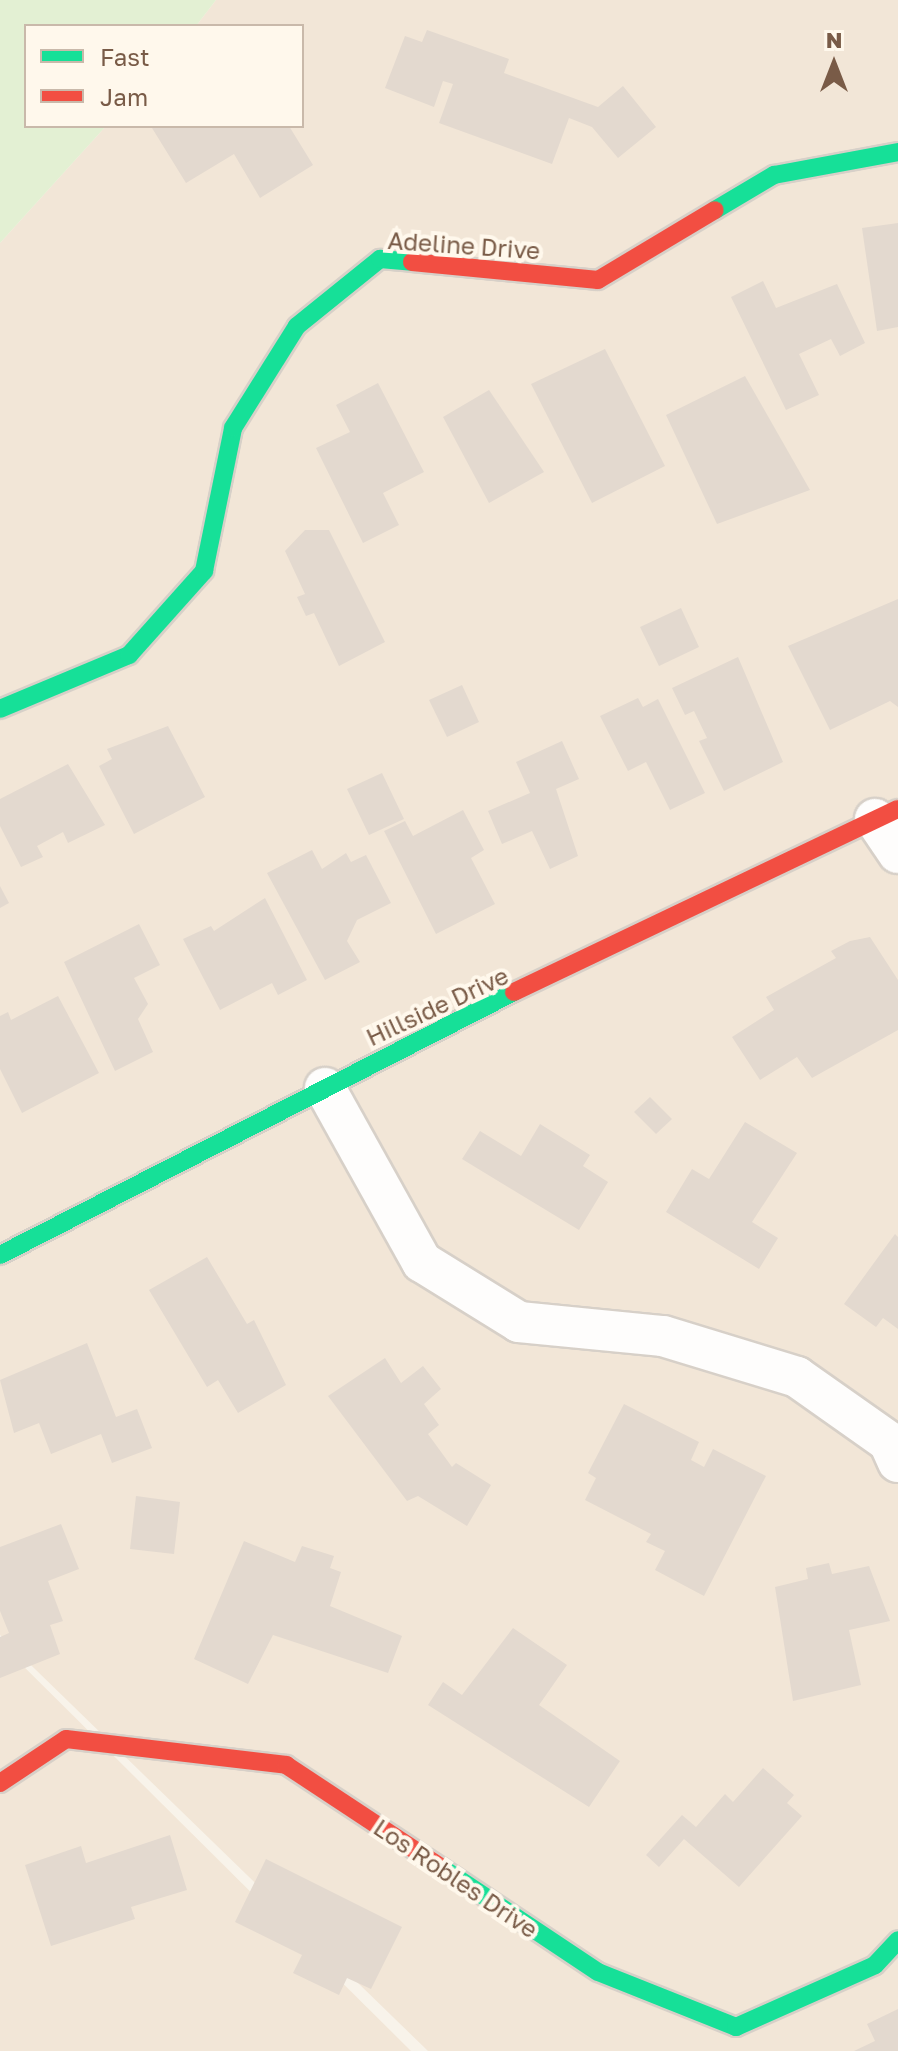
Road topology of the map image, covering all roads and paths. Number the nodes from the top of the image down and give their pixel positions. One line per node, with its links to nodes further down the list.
1 (898, 152): 2 (street, Adeline Drive)
2 (0, 709)
3 (886, 814): 4 (street); 5 (street, Hillside Drive)
4 (898, 853)
5 (325, 1088): 6 (street, Hillside Drive); 7 (street)
6 (0, 1255)
7 (898, 1462)
8 (0, 1783): 9 (street, Los Robles Drive)
9 (898, 1940)

